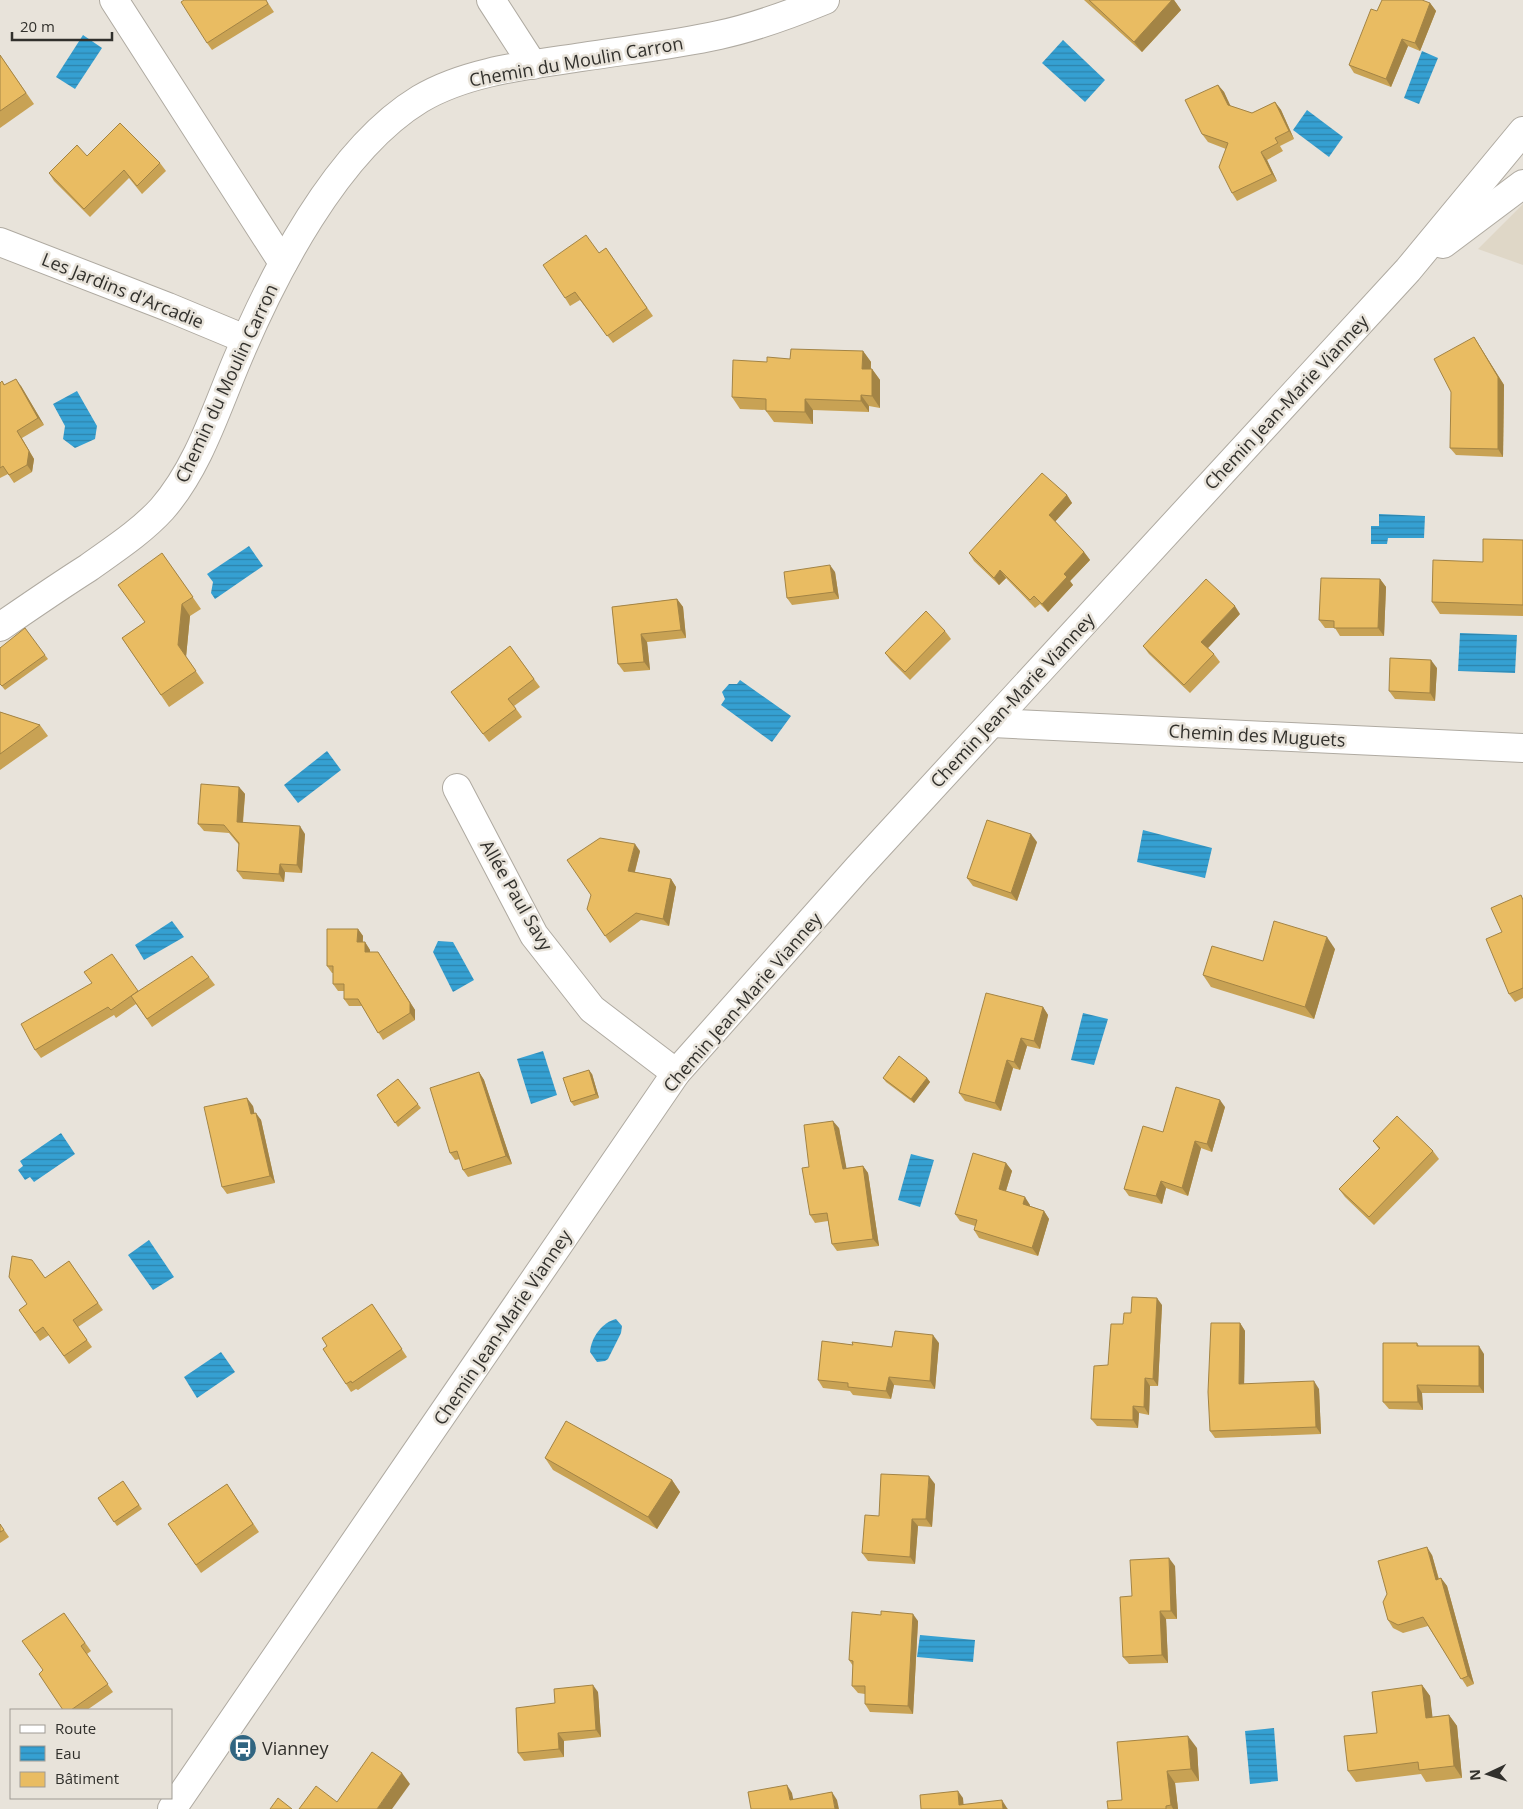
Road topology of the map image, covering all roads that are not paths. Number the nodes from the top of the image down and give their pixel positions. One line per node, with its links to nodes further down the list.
1 (114, 0): 8 (street, Chemin du Moulin Carron)
2 (491, 0): 4 (street)
3 (825, 0): 4 (street, Chemin du Moulin Carron)
4 (533, 65): 8 (street, Chemin du Moulin Carron)
5 (1523, 131): 9 (street, Chemin Jean-Marie Vianney)
6 (1523, 184): 9 (street, Chemin Jean-Marie Vianney)
7 (0, 242): 10 (street, Les Jardins d'Arcadie)
8 (283, 263): 10 (street, Chemin du Moulin Carron)
9 (1408, 270): 12 (street, Chemin Jean-Marie Vianney)
10 (245, 340): 11 (street, Chemin du Moulin Carron)
11 (0, 627)
12 (992, 723): 13 (street, Chemin des Muguets); 15 (street, Chemin Jean-Marie Vianney)
13 (1523, 748)
14 (457, 788): 15 (street, Allée Paul Savy)
15 (676, 1073): 16 (street, Chemin Jean-Marie Vianney)
16 (172, 1809)

